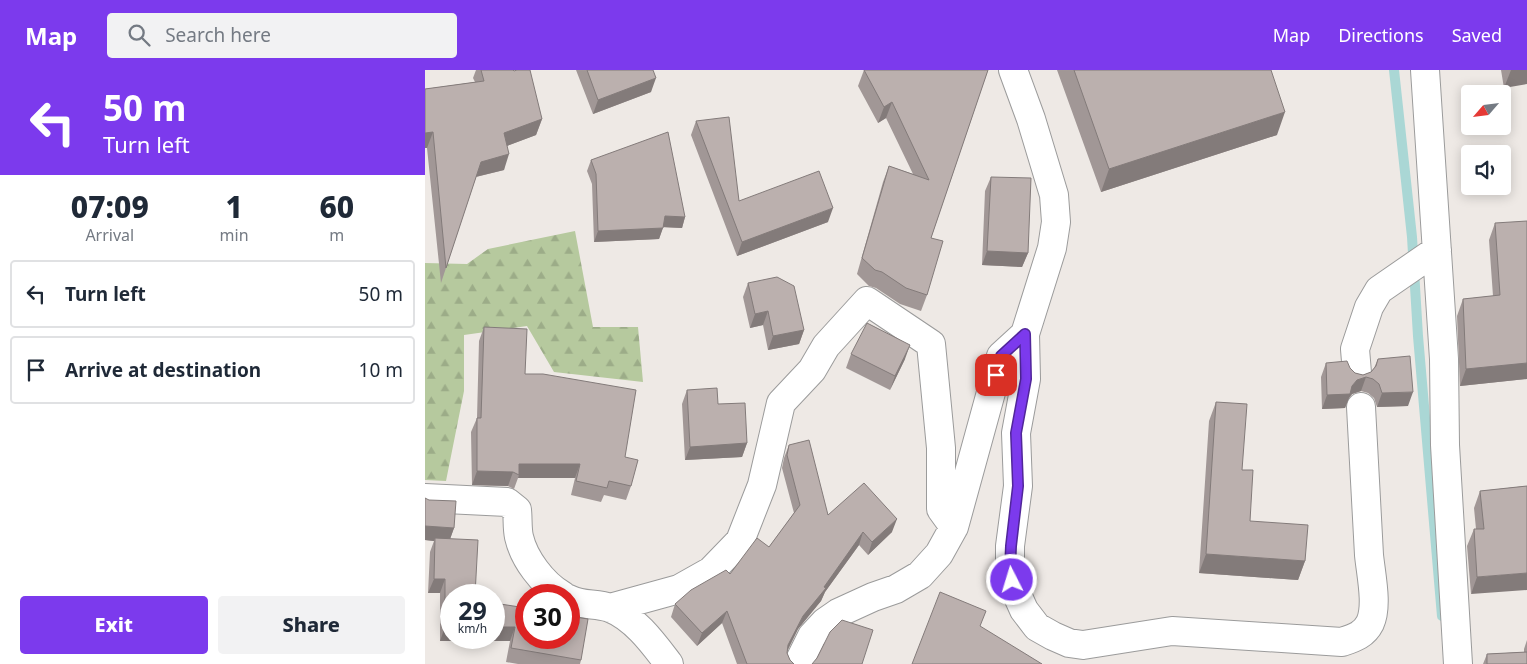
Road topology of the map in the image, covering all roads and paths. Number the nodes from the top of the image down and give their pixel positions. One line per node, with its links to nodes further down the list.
1 (1013, 70): 4 (street)
2 (1425, 70): 3 (street)
3 (1437, 250): 5 (street); 15 (street)
4 (1025, 334): 8 (street); 12 (street)
5 (1357, 373)
6 (1361, 407): 12 (street)
7 (425, 498): 9 (street)
8 (954, 527): 11 (street); 14 (street)
9 (547, 584)
10 (580, 603): 11 (street)
11 (610, 608): 13 (street)
12 (1079, 655)
13 (669, 664)
14 (799, 664)
15 (1458, 664)

